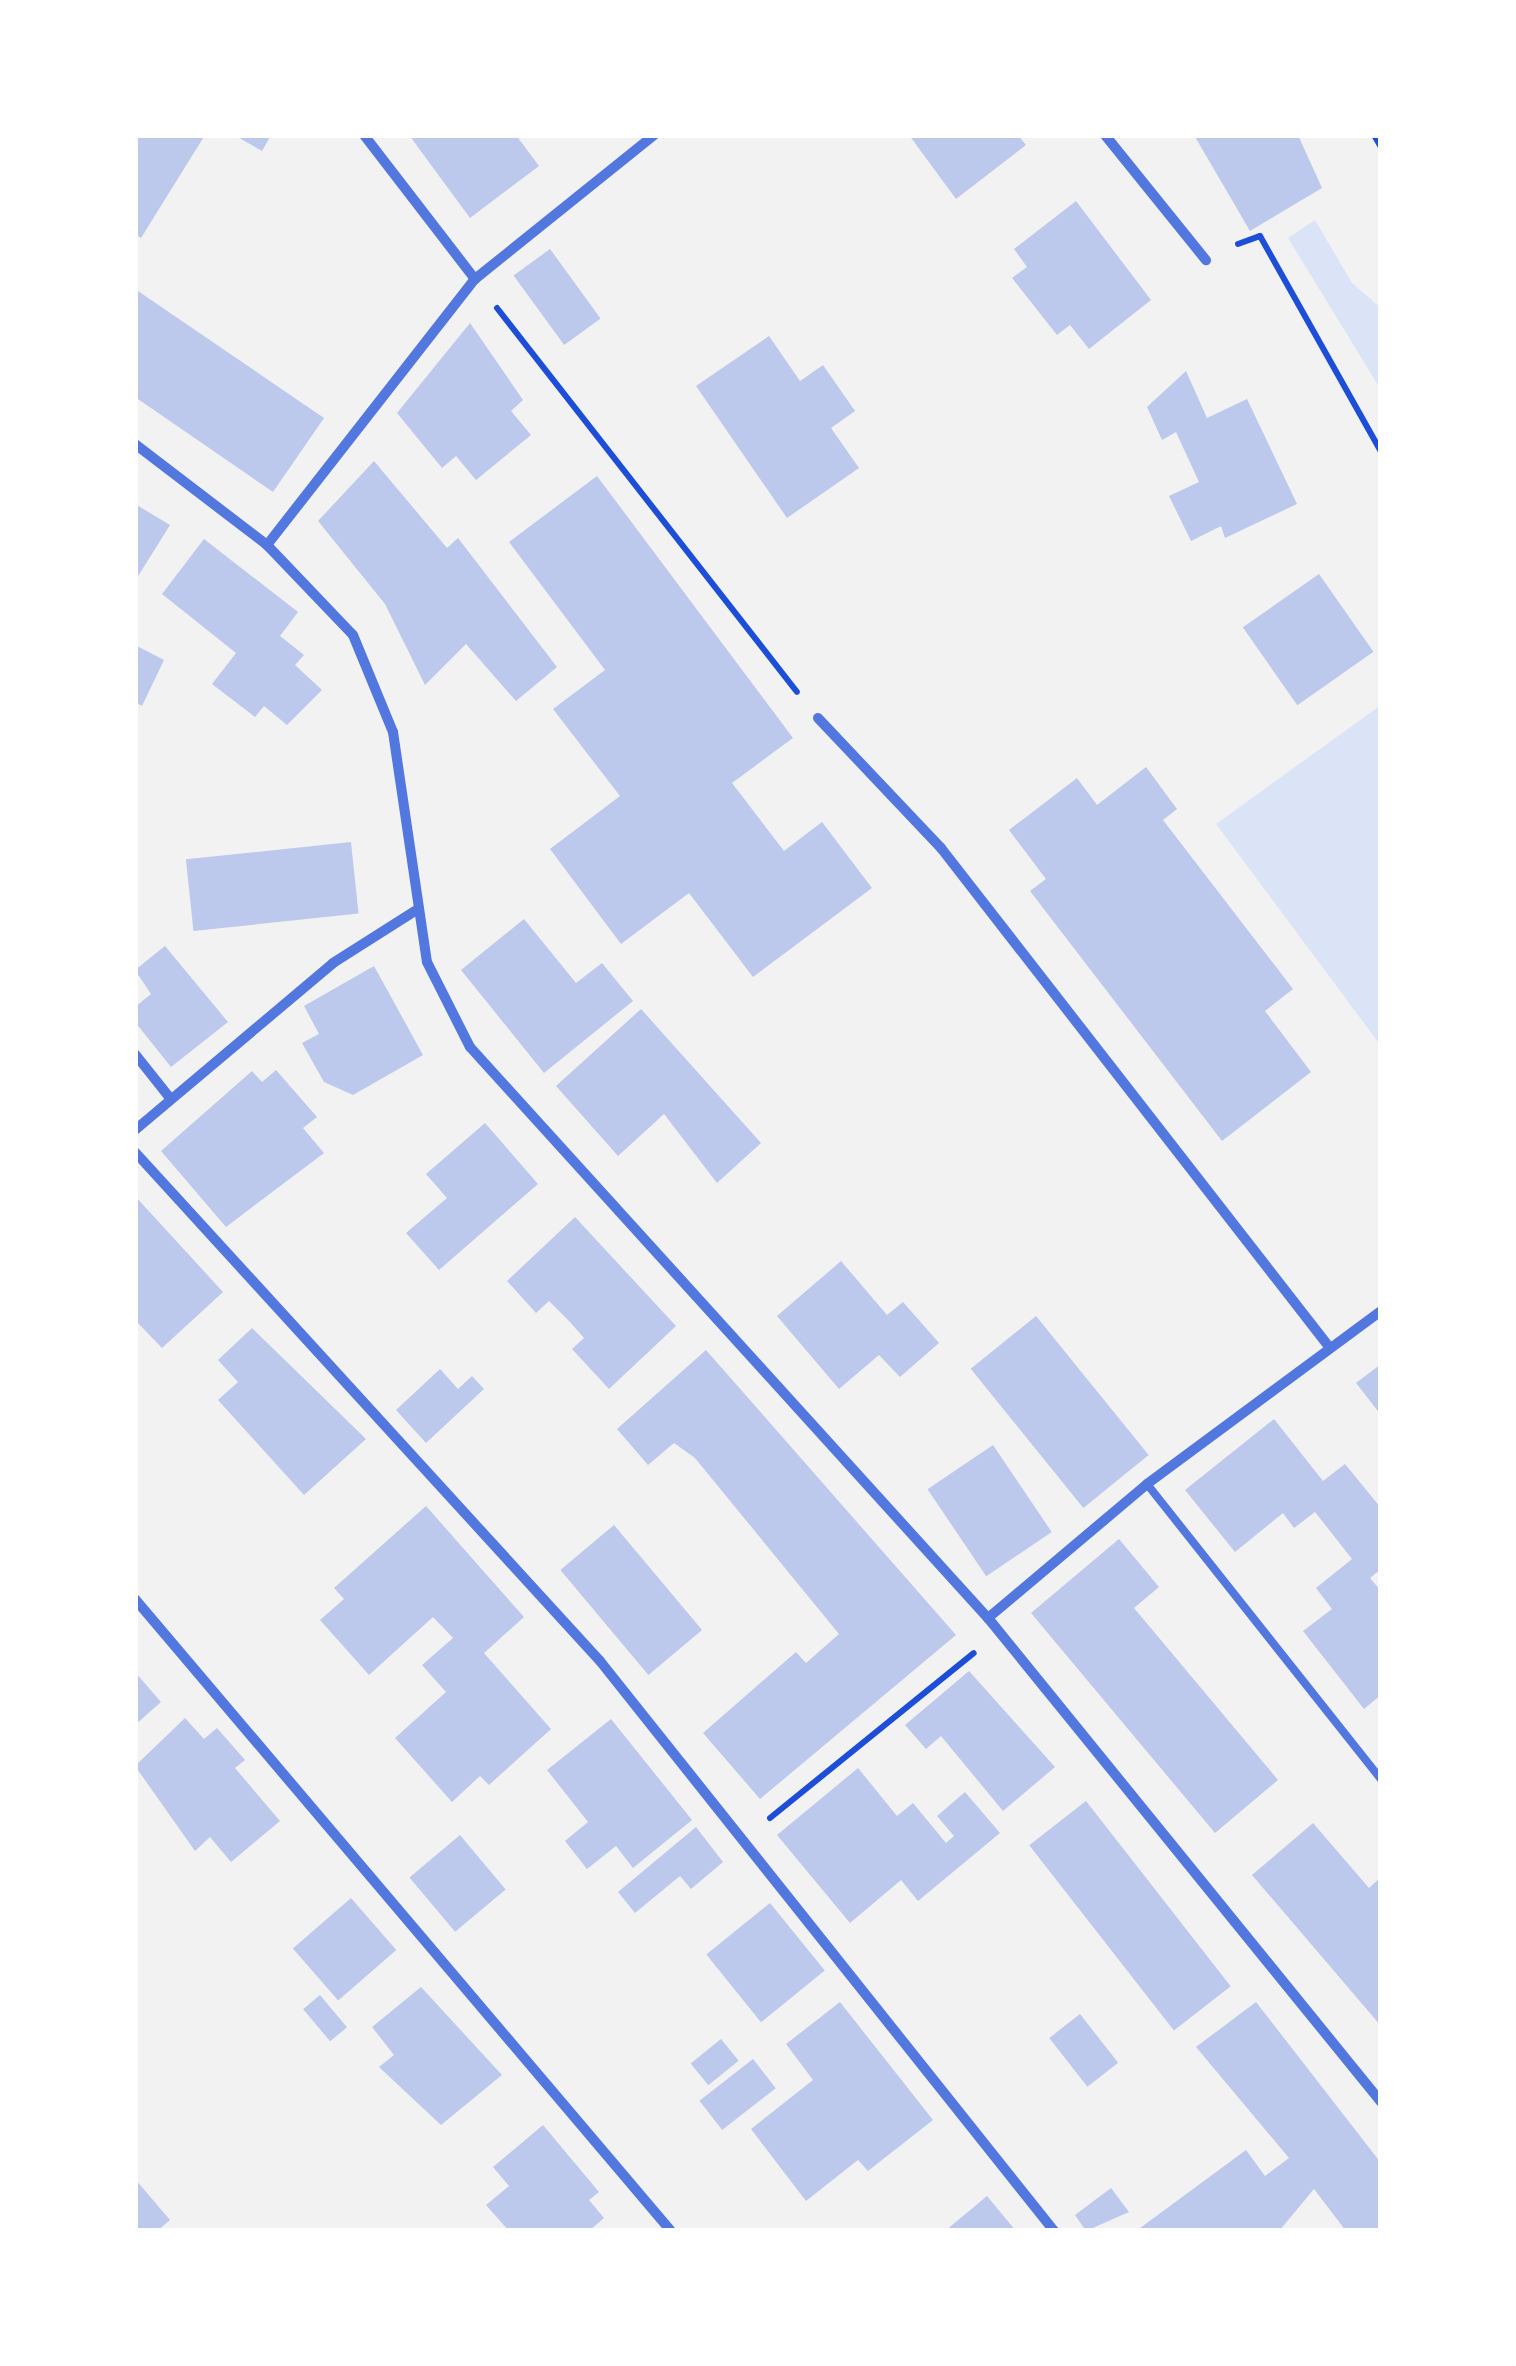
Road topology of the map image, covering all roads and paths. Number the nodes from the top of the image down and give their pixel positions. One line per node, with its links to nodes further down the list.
1 (364, 135): 7 (street)
2 (654, 135): 7 (street)
3 (1105, 135): 6 (street)
4 (1374, 135): 5 (path)
5 (1381, 147)
6 (1206, 260): 9 (path)
7 (474, 279): 10 (street); 11 (path)
8 (135, 444): 10 (street)
9 (1381, 452)
10 (267, 546): 12 (street)
11 (818, 718): 18 (street)
12 (414, 911): 14 (street); 21 (street)
13 (135, 1054): 14 (street)
14 (170, 1098): 15 (street)
15 (135, 1130)
16 (135, 1152): 24 (street)
17 (1381, 1311): 18 (street)
18 (1330, 1348): 19 (street)
19 (1147, 1484): 21 (street); 23 (lane)
20 (135, 1599): 26 (street)
21 (988, 1618): 22 (street)
22 (998, 1633): 24 (path); 25 (street)
23 (1381, 1780)
24 (747, 1836): 27 (street)
25 (1381, 2102)
26 (671, 2231)
27 (1054, 2231)

